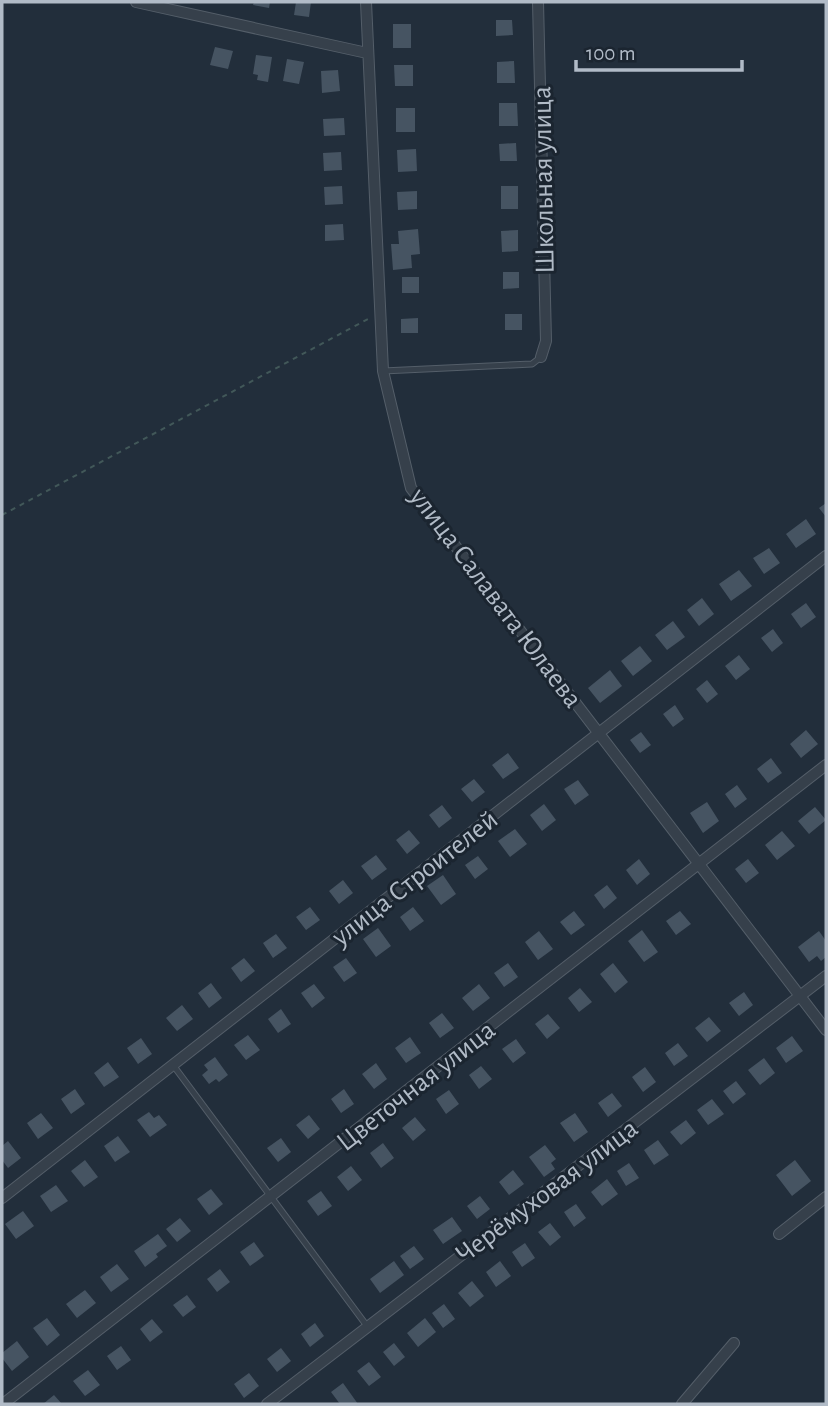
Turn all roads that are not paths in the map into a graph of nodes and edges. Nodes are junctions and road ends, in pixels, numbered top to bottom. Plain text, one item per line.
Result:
1 (136, 2) edge
2 (366, 2) edge
3 (538, 2) edge
4 (368, 53) junction
5 (541, 357) joint
6 (383, 371) junction
7 (826, 556) edge
8 (599, 733) junction
9 (826, 765) edge
10 (699, 864) junction
11 (826, 976) edge
12 (800, 996) junction
13 (826, 1030) edge
14 (173, 1065) junction
15 (271, 1196) junction
16 (826, 1197) edge
17 (2, 1198) edge
18 (779, 1234) dead end
19 (367, 1326) junction
20 (734, 1343) dead end
21 (3, 1404) edge
22 (267, 1404) edge
23 (682, 1404) edge

1 - 4 street
2 - 4 street, улица Салавата Юлаева
3 - 5 street, Школьная улица
4 - 6 street, улица Салавата Юлаева
5 - 6 lane
6 - 8 street, улица Салавата Юлаева
7 - 8 street, улица Строителей
8 - 10 street, улица Салавата Юлаева
8 - 14 street, улица Строителей
9 - 10 street, Цветочная улица
10 - 12 street, улица Салавата Юлаева
10 - 15 street, Цветочная улица
11 - 12 street, Черёмуховая улица
12 - 13 street, улица Салавата Юлаева
12 - 19 street, Черёмуховая улица
14 - 15 lane
14 - 17 street, улица Строителей
15 - 19 lane
15 - 21 street, Цветочная улица
16 - 18 street
19 - 22 street, Черёмуховая улица
20 - 23 street

